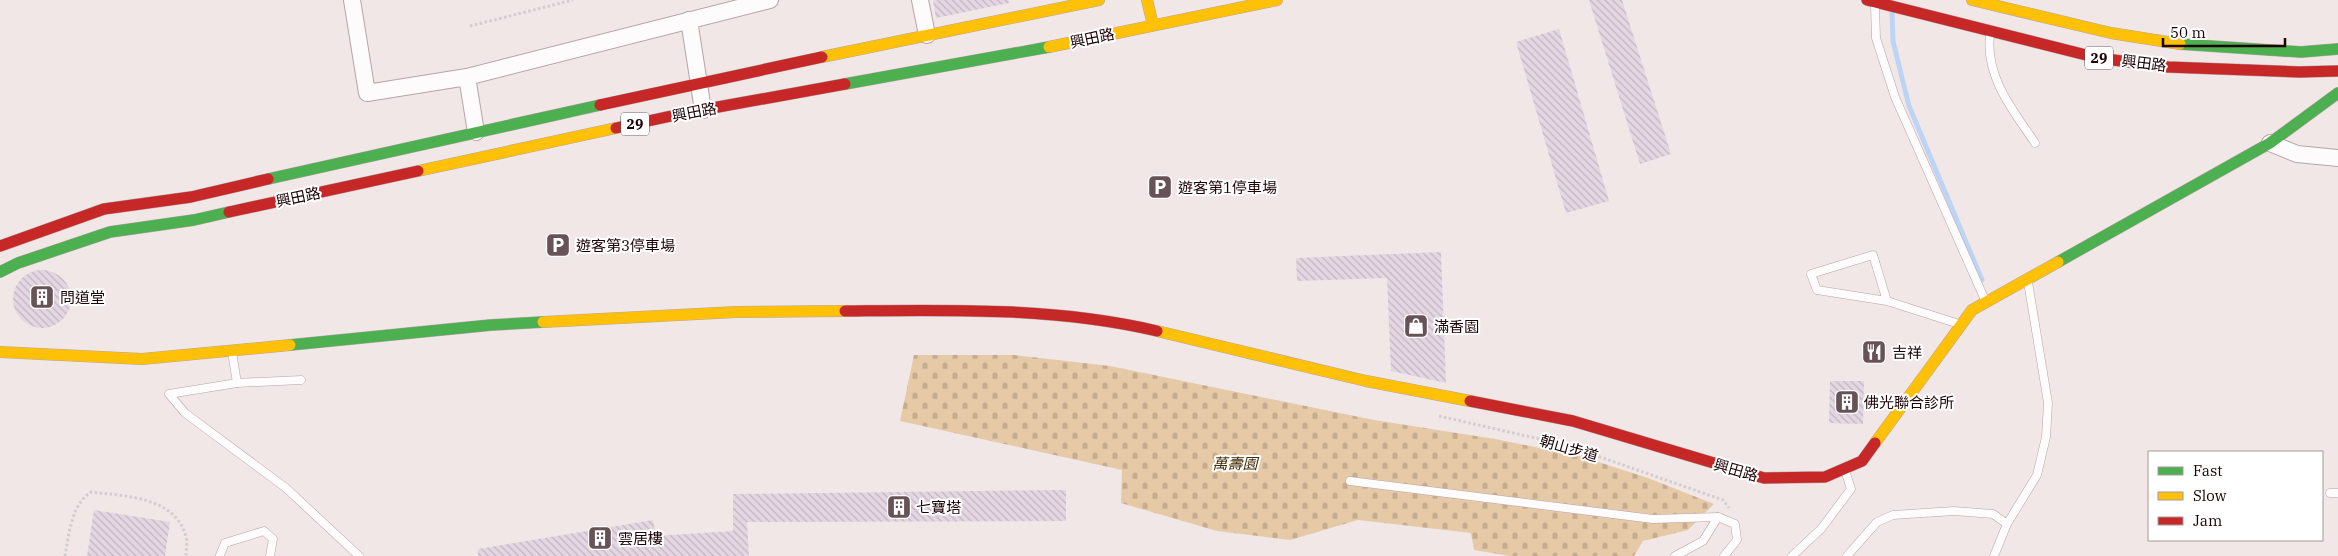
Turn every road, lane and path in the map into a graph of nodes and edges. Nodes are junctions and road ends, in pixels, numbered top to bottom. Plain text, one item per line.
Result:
1 (352, 0) edge
2 (573, 0) edge
3 (770, 0) edge
4 (920, 0) edge
5 (1099, 0) edge
6 (1147, 0) edge
7 (1277, 0) edge
8 (1972, 0) edge
9 (1871, 1) edge
10 (689, 20) junction
11 (1153, 25) junction
12 (470, 26) dead end
13 (1991, 31) junction
14 (927, 35) junction
15 (2338, 49) edge
16 (2338, 71) edge
17 (467, 77) junction
18 (699, 85) junction
19 (2338, 93) edge
20 (703, 110) junction
21 (476, 132) junction
22 (2035, 143) dead end
23 (2270, 143) junction
24 (2338, 158) edge
25 (0, 246) edge
26 (0, 272) edge
27 (2028, 278) junction
28 (104, 292) dead end
29 (71, 299) dead end
30 (1887, 301) junction
31 (1986, 302) junction
32 (1961, 325) junction
33 (232, 350) junction
34 (0, 352) edge
35 (301, 380) dead end
36 (237, 383) junction
37 (1433, 415) dead end
38 (1844, 468) junction
39 (1350, 482) dead end
40 (1718, 518) junction
41 (1735, 524) junction
42 (2007, 524) junction
43 (220, 555) dead end
44 (65, 556) edge
45 (186, 556) edge
46 (270, 556) edge
47 (359, 556) edge
48 (1675, 556) edge
49 (1724, 556) edge
50 (1792, 556) edge
51 (1848, 556) edge
52 (1994, 556) edge

1 - 17 street
2 - 12 path
3 - 10 street
4 - 14 street
5 - 14 main road, 興田路 / 29
6 - 11 main road
7 - 11 main road, 興田路 / 29
8 - 15 main road, 興田路 / 29
9 - 13 main road, 興田路 / 29
9 - 31 lane
10 - 17 street
10 - 18 street
11 - 20 main road, 興田路 / 29
13 - 16 main road, 興田路 / 29
13 - 22 lane
14 - 18 main road, 興田路 / 29
17 - 21 street
18 - 20 street
18 - 21 main road, 興田路 / 29
19 - 23 main road, 興田路
20 - 26 main road, 興田路 / 29
21 - 25 main road, 興田路 / 29
23 - 24 street
23 - 27 main road, 興田路
27 - 31 main road, 興田路
27 - 42 lane
28 - 29 path
30 - 30 lane
30 - 32 lane
31 - 32 main road, 興田路
32 - 38 main road, 興田路
33 - 34 main road, 興田路
33 - 36 lane
33 - 38 main road, 興田路
35 - 36 lane
36 - 47 lane
37 - 41 path, 朝山步道
38 - 50 lane
39 - 40 lane
40 - 41 lane
40 - 48 lane
41 - 49 lane
42 - 51 lane
42 - 52 lane
43 - 46 lane
44 - 45 path

